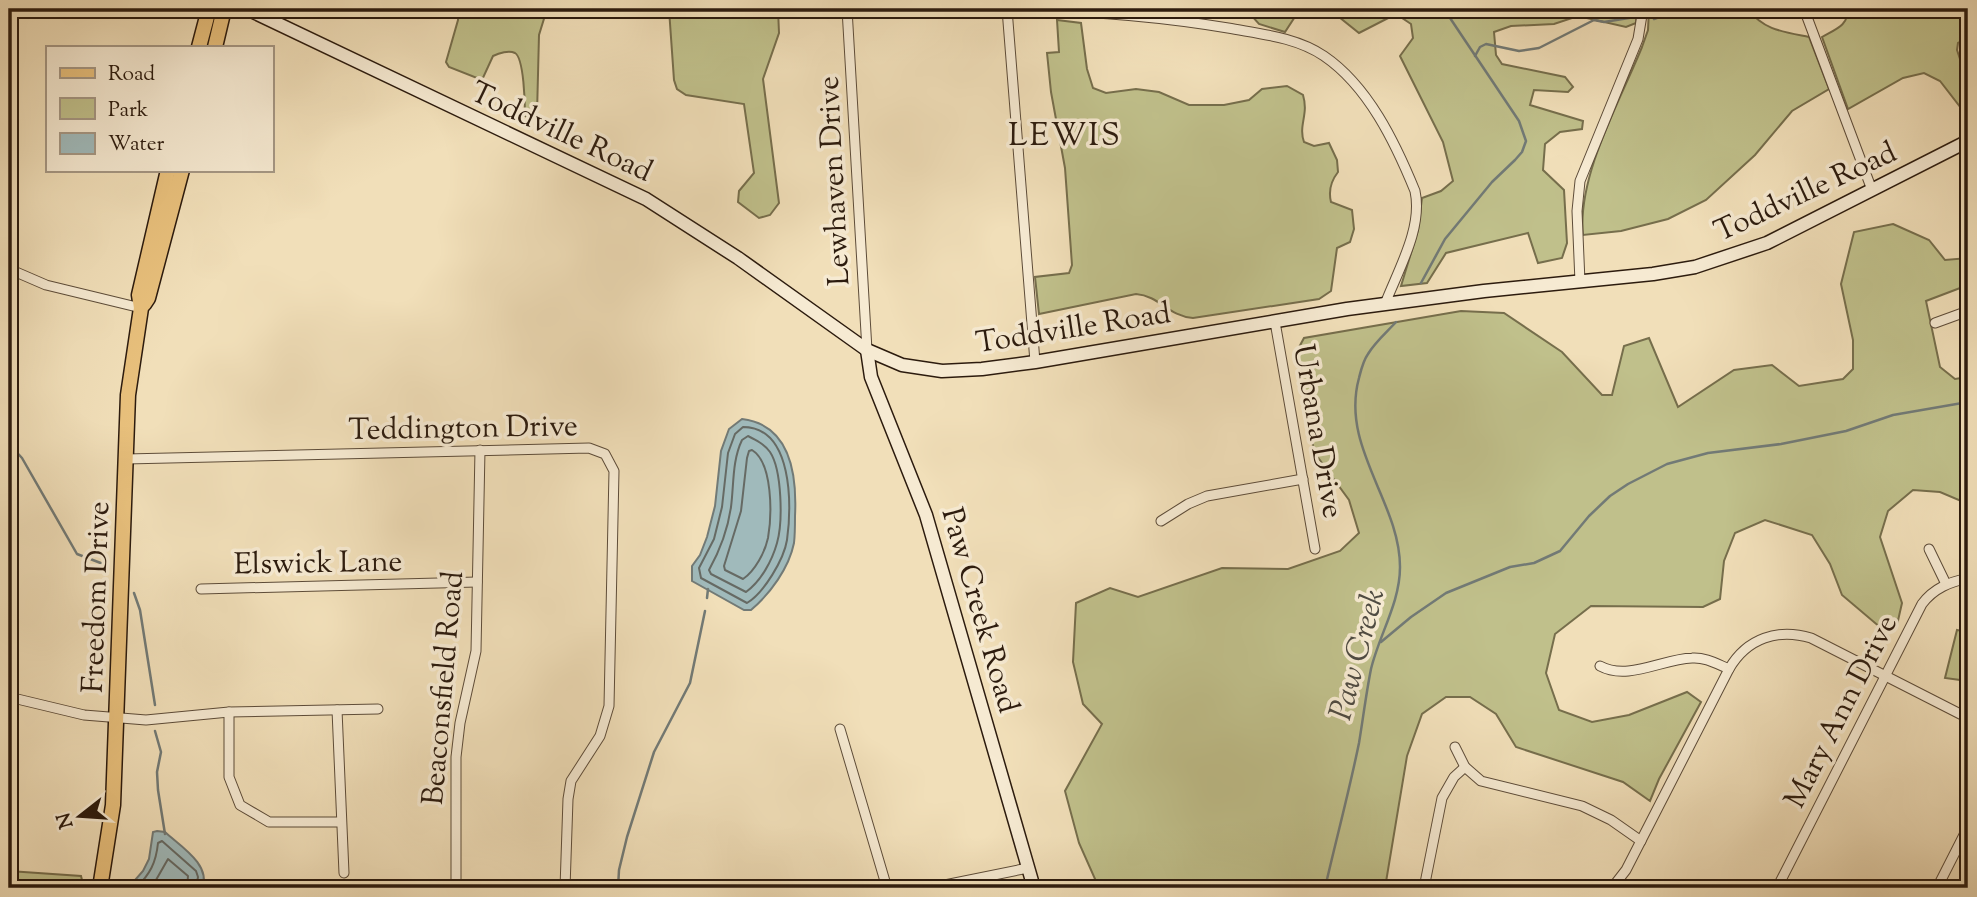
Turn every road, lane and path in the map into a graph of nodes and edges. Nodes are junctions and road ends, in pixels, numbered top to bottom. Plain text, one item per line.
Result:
1 (209, 9) edge
2 (225, 9) edge
3 (247, 9) edge
4 (847, 9) edge
5 (1007, 9) edge
6 (1643, 9) edge
7 (1804, 9) edge
8 (783, 10) edge
9 (1160, 14) edge
10 (199, 46) edge
11 (215, 46) edge
12 (1968, 141) edge
13 (168, 172) edge
14 (181, 172) edge
15 (1872, 190) junction
16 (9, 269) edge
17 (1580, 282) junction
18 (1385, 304) junction
19 (141, 308) junction
20 (1968, 311) edge
21 (1275, 322) junction
22 (1935, 323) dead end
23 (867, 350) junction
24 (1035, 362) junction
25 (480, 450) junction
26 (126, 459) junction
27 (1303, 479) junction
28 (1161, 521) dead end
29 (1315, 549) dead end
30 (1929, 549) dead end
31 (1968, 578) edge
32 (477, 582) junction
33 (1946, 584) junction
34 (201, 589) dead end
35 (1600, 666) dead end
36 (1728, 669) junction
37 (1885, 676) junction
38 (9, 697) edge
39 (378, 709) dead end
40 (337, 710) junction
41 (229, 712) junction
42 (116, 718) junction
43 (1968, 718) edge
44 (841, 729) dead end
45 (1455, 747) dead end
46 (1465, 767) junction
47 (341, 822) junction
48 (1968, 827) edge
49 (1641, 841) junction
50 (1028, 868) junction
51 (344, 873) dead end
52 (100, 888) edge
53 (456, 888) edge
54 (565, 888) edge
55 (887, 888) edge
56 (930, 888) edge
57 (1034, 888) edge
58 (1424, 888) edge
59 (1612, 888) edge
60 (1777, 888) edge
61 (1937, 888) edge

1 - 10 main road
2 - 11 main road
3 - 23 street, Toddville Road
4 - 5 street
4 - 8 street
4 - 23 street, Lewhaven Drive
5 - 9 street
5 - 24 street
6 - 17 street
7 - 15 street
9 - 18 street
12 - 15 street, Toddville Road
13 - 19 main road, Freedom Drive
14 - 19 main road, Freedom Drive
15 - 17 street, Toddville Road
16 - 19 street
17 - 18 street, Toddville Road
18 - 21 street, Toddville Road
19 - 26 main road, Freedom Drive
20 - 22 street
21 - 24 street, Toddville Road
21 - 27 street, Urbana Drive
23 - 24 street, Toddville Road
23 - 50 street, Paw Creek Road
25 - 26 street, Teddington Drive
25 - 32 street, Beaconsfield Road
25 - 54 street, Teddington Drive
26 - 42 main road, Freedom Drive
27 - 28 street
27 - 29 street, Urbana Drive
30 - 33 street
31 - 33 street, Mary Ann Drive
32 - 34 street, Elswick Lane
32 - 53 street, Beaconsfield Road
33 - 37 street, Mary Ann Drive
35 - 36 street
36 - 37 street
36 - 49 street
37 - 43 street
37 - 60 street, Mary Ann Drive
38 - 42 street
39 - 40 street
40 - 41 street
40 - 47 street
41 - 42 street
41 - 47 street
42 - 52 main road, Freedom Drive
44 - 55 street
45 - 46 street
46 - 49 street
46 - 58 street
47 - 51 street
48 - 61 street
49 - 59 street
50 - 56 street
50 - 57 street, Paw Creek Road

